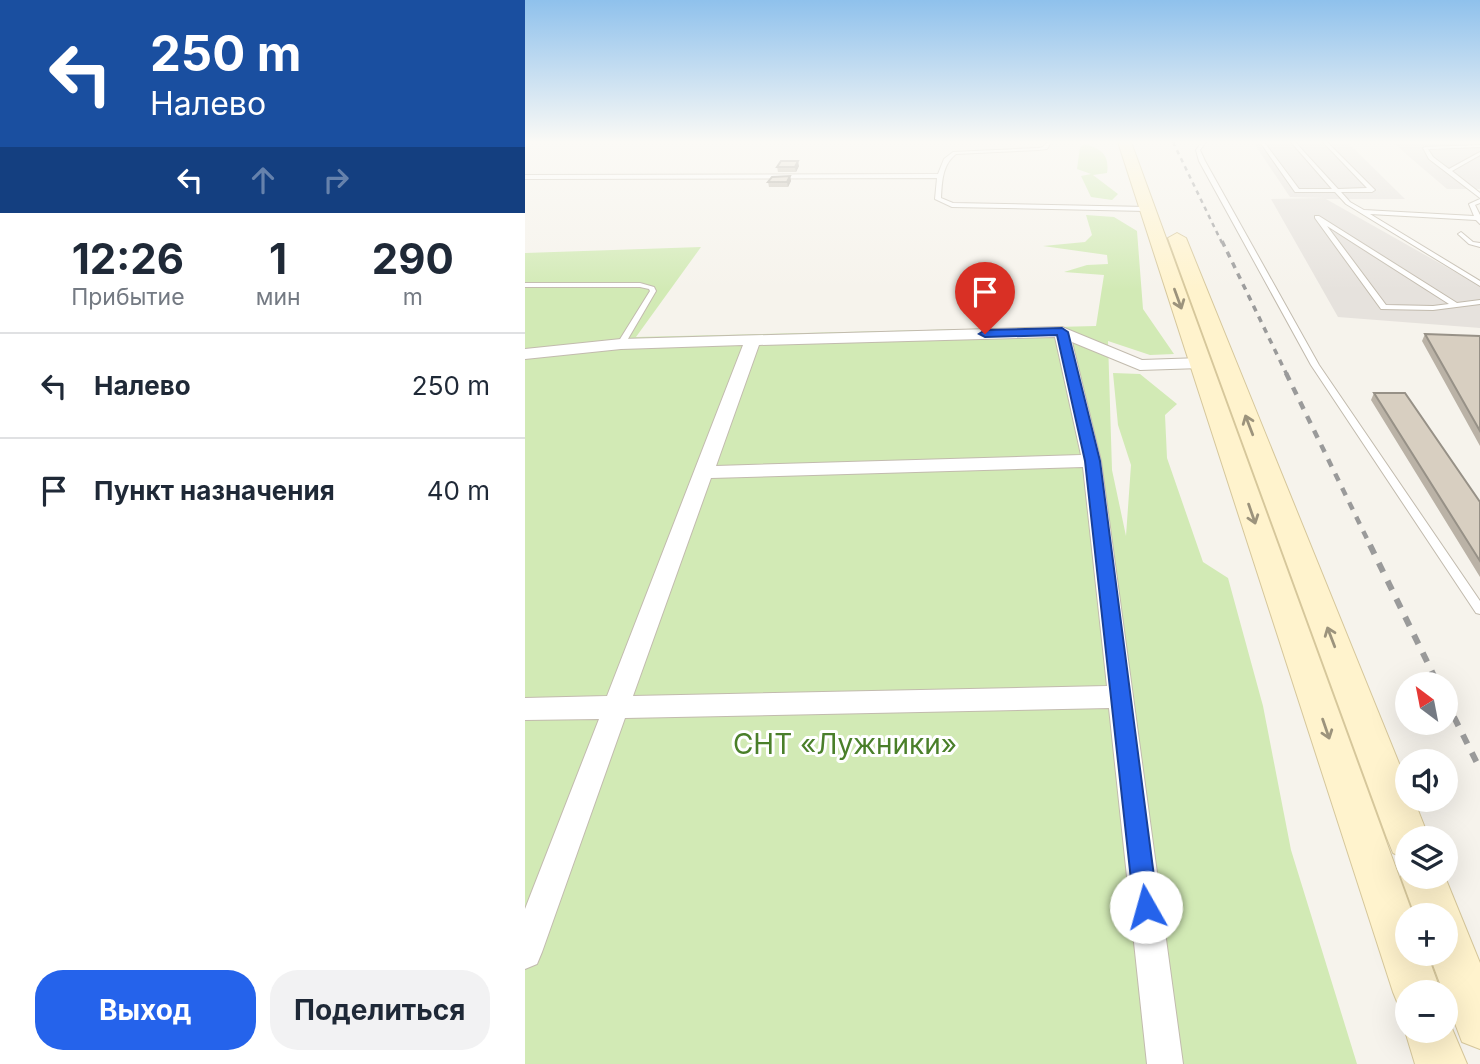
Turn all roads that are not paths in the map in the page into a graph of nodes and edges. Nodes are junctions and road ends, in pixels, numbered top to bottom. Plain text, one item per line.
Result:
1 (939, 192) edge
2 (1141, 192) edge
3 (1158, 192) edge
4 (1219, 192) edge
5 (1322, 192) edge
6 (1336, 192) junction
7 (1342, 192) edge
8 (1480, 200) edge
9 (1147, 209) junction
10 (1361, 212) junction
11 (1478, 220) edge
12 (1461, 234) dead end
13 (1480, 245) edge
14 (1480, 284) edge
15 (525, 285) edge
16 (1480, 302) edge
17 (1454, 304) junction
18 (1062, 332) junction
19 (753, 340) junction
20 (621, 344) junction
21 (525, 354) edge
22 (1201, 363) junction
23 (1092, 461) junction
24 (704, 472) junction
25 (1480, 610) edge
26 (1119, 697) junction
27 (616, 707) junction
28 (525, 709) edge
29 (1403, 826) edge
30 (525, 952) edge
31 (1457, 966) edge
32 (1412, 980) edge
33 (1480, 1024) edge
34 (1434, 1043) edge
35 (1165, 1064) edge
36 (1441, 1064) edge

1 - 9 lane
2 - 9 main road
29 -> 3 main road
4 - 25 lane
5 - 6 lane
6 - 7 lane
6 - 10 lane
8 - 11 lane
9 -> 22 main road
10 - 11 lane
10 - 14 lane
12 - 13 lane
15 - 20 lane
16 - 17 lane
17 - 17 lane
18 - 19 street
18 - 22 street
18 - 23 street
19 - 20 street
19 - 24 street
20 - 21 street
22 -> 32 main road
23 - 24 street
23 - 26 street
24 - 27 street
26 - 27 street
26 - 35 street
27 - 28 street
27 - 30 street
31 - 33 main road
34 - 36 main road

